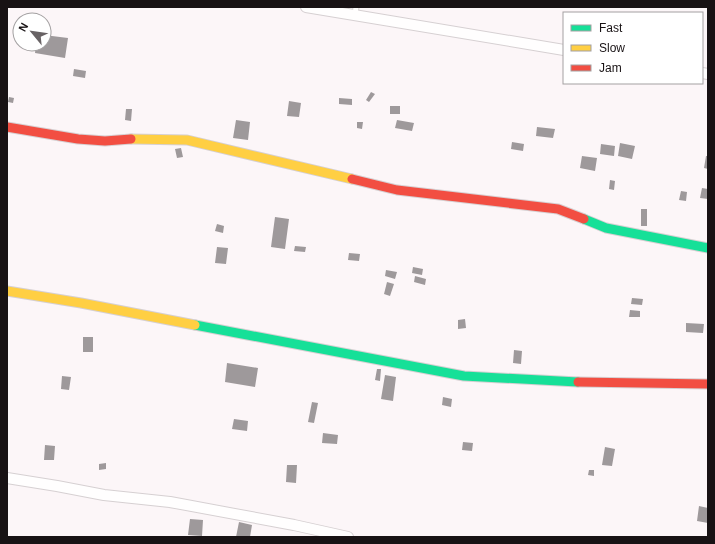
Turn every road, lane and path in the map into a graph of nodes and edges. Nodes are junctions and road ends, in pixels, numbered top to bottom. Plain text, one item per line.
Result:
1 (306, 7) edge
2 (355, 11) edge
3 (563, 50) edge
4 (7, 127) edge
5 (708, 248) edge
6 (7, 291) edge
7 (708, 384) edge
8 (7, 478) edge
9 (348, 537) edge

1 - 2 street
2 - 3 street
4 - 5 street
6 - 7 street
8 - 9 street

